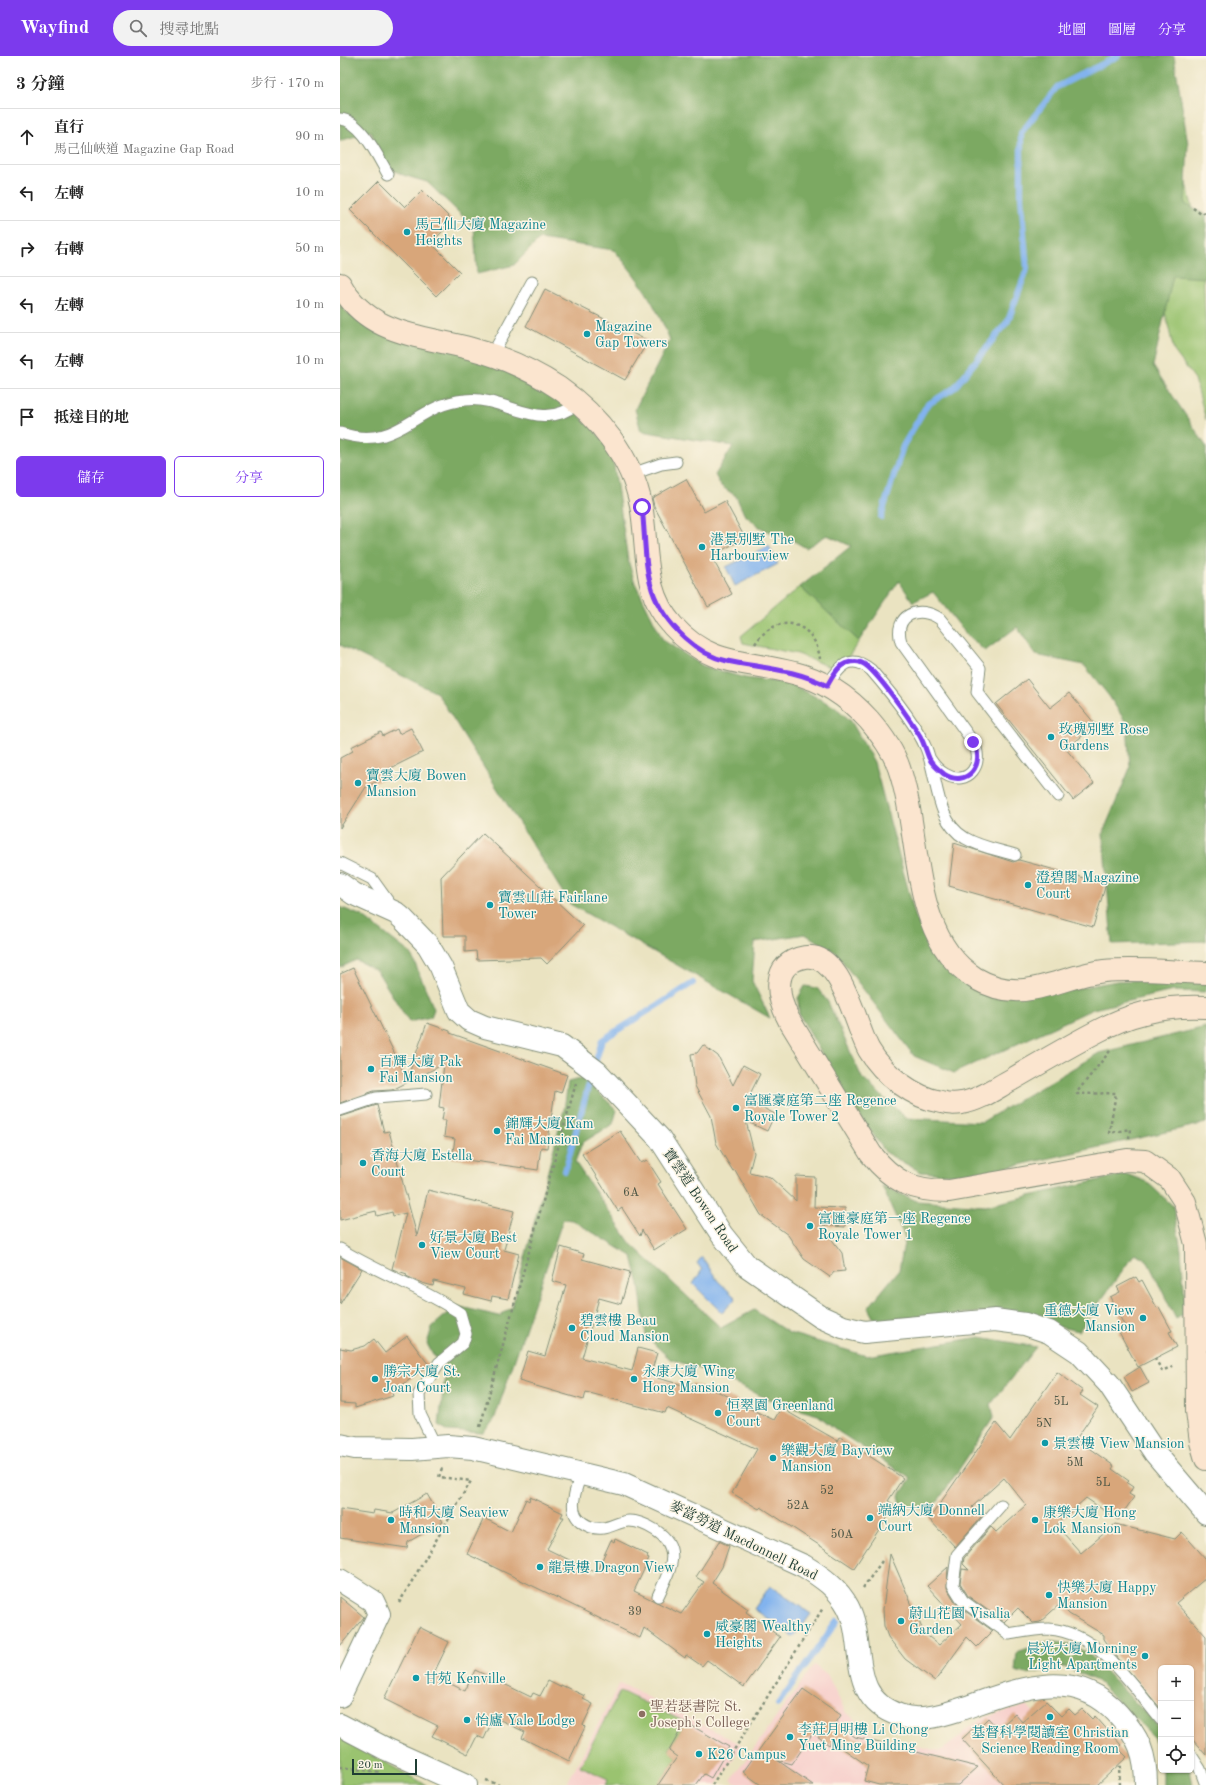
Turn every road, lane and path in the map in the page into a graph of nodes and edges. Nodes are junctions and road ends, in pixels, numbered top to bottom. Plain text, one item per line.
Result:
1 (340, 119) edge
2 (388, 174) dead end
3 (1193, 208) dead end
4 (1206, 212) edge
5 (532, 282) dead end
6 (340, 284) edge
7 (492, 355) junction
8 (578, 403) junction
9 (340, 433) edge
10 (676, 462) dead end
11 (632, 474) junction
12 (751, 650) dead end
13 (824, 676) junction
14 (930, 759) junction
15 (1058, 796) dead end
16 (1015, 855) dead end
17 (340, 863) edge
18 (340, 884) edge
19 (396, 913) junction
20 (1206, 973) edge
21 (1206, 1007) edge
22 (1114, 1045) dead end
23 (584, 1070) junction
24 (426, 1094) dead end
25 (340, 1110) edge
26 (1129, 1141) dead end
27 (340, 1249) edge
28 (1155, 1358) dead end
29 (1176, 1364) dead end
30 (479, 1430) dead end
31 (340, 1445) edge
32 (439, 1456) junction
33 (1206, 1459) edge
34 (582, 1473) junction
35 (1001, 1505) dead end
36 (1206, 1513) edge
37 (882, 1561) dead end
38 (340, 1580) edge
39 (860, 1592) dead end
40 (658, 1596) dead end
41 (398, 1605) dead end
42 (826, 1605) dead end
43 (340, 1696) edge
44 (1158, 1716) edge
45 (340, 1724) edge
46 (1194, 1760) edge
47 (340, 1767) edge
48 (380, 1767) dead end
49 (466, 1785) edge
50 (712, 1785) edge
51 (1146, 1785) edge
52 (1206, 1785) edge

1 - 2 lane
3 - 4 path
5 - 7 lane
6 - 7 main road
7 - 8 main road
8 - 9 lane
8 - 11 main road
10 - 11 lane
11 - 13 main road
12 - 13 path
13 - 14 lane
13 - 20 main road
14 - 15 lane
14 - 16 lane
17 - 19 lane
18 - 19 street, 寶雲道 Bowen Road
19 - 23 street, 寶雲道 Bowen Road
21 - 33 main road
22 - 26 path
23 - 30 path
23 - 36 street, 寶雲道 Bowen Road
24 - 25 lane
27 - 32 lane
28 - 29 path
31 - 32 street, 麥當勞道 Macdonnell Road
32 - 34 street, 麥當勞道 Macdonnell Road
32 - 41 path
34 - 40 lane
34 - 51 street, 麥當勞道 Macdonnell Road
35 - 44 lane
37 - 39 path
38 - 43 street
42 - 50 path
45 - 49 street
46 - 52 lane
47 - 48 path

